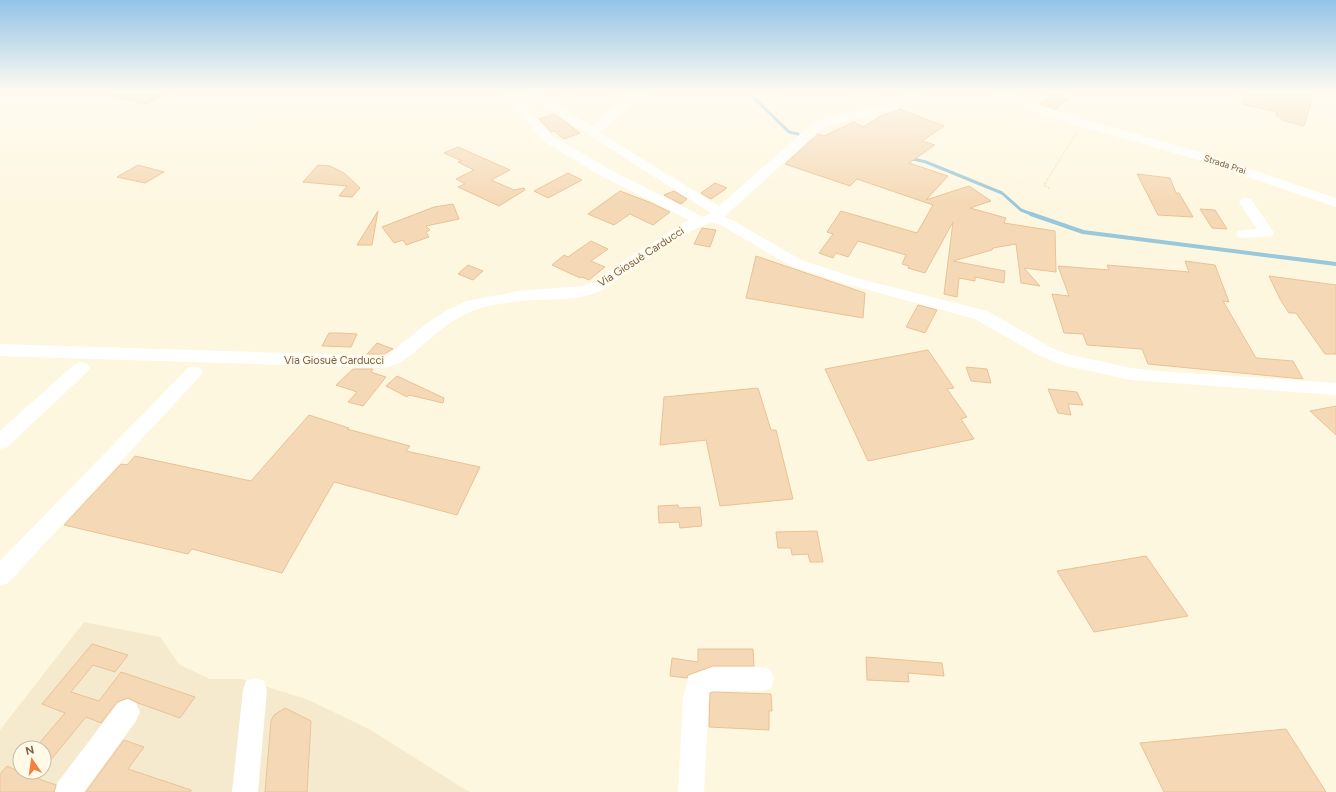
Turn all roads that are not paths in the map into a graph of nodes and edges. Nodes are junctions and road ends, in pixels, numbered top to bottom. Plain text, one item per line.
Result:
1 (539, 129) edge
2 (586, 129) edge
3 (596, 129) edge
4 (814, 129) edge
5 (1101, 129) edge
6 (591, 132) junction
7 (1246, 202) dead end
8 (1336, 203) edge
9 (711, 217) junction
10 (1242, 234) dead end
11 (0, 350) edge
12 (81, 368) dead end
13 (194, 372) dead end
14 (1336, 389) edge
15 (0, 442) edge
16 (0, 576) edge
17 (762, 679) dead end
18 (255, 690) dead end
19 (127, 712) dead end
20 (68, 792) edge
21 (245, 792) edge
22 (691, 792) edge

1 - 9 street
2 - 6 street
3 - 6 street
4 - 9 street, Via Giosuè Carducci
5 - 8 street, Strada Prai
6 - 9 street
7 - 10 street
9 - 11 street, Via Giosuè Carducci
9 - 14 street
12 - 15 street
13 - 16 street
17 - 22 street
18 - 21 street
19 - 20 street

